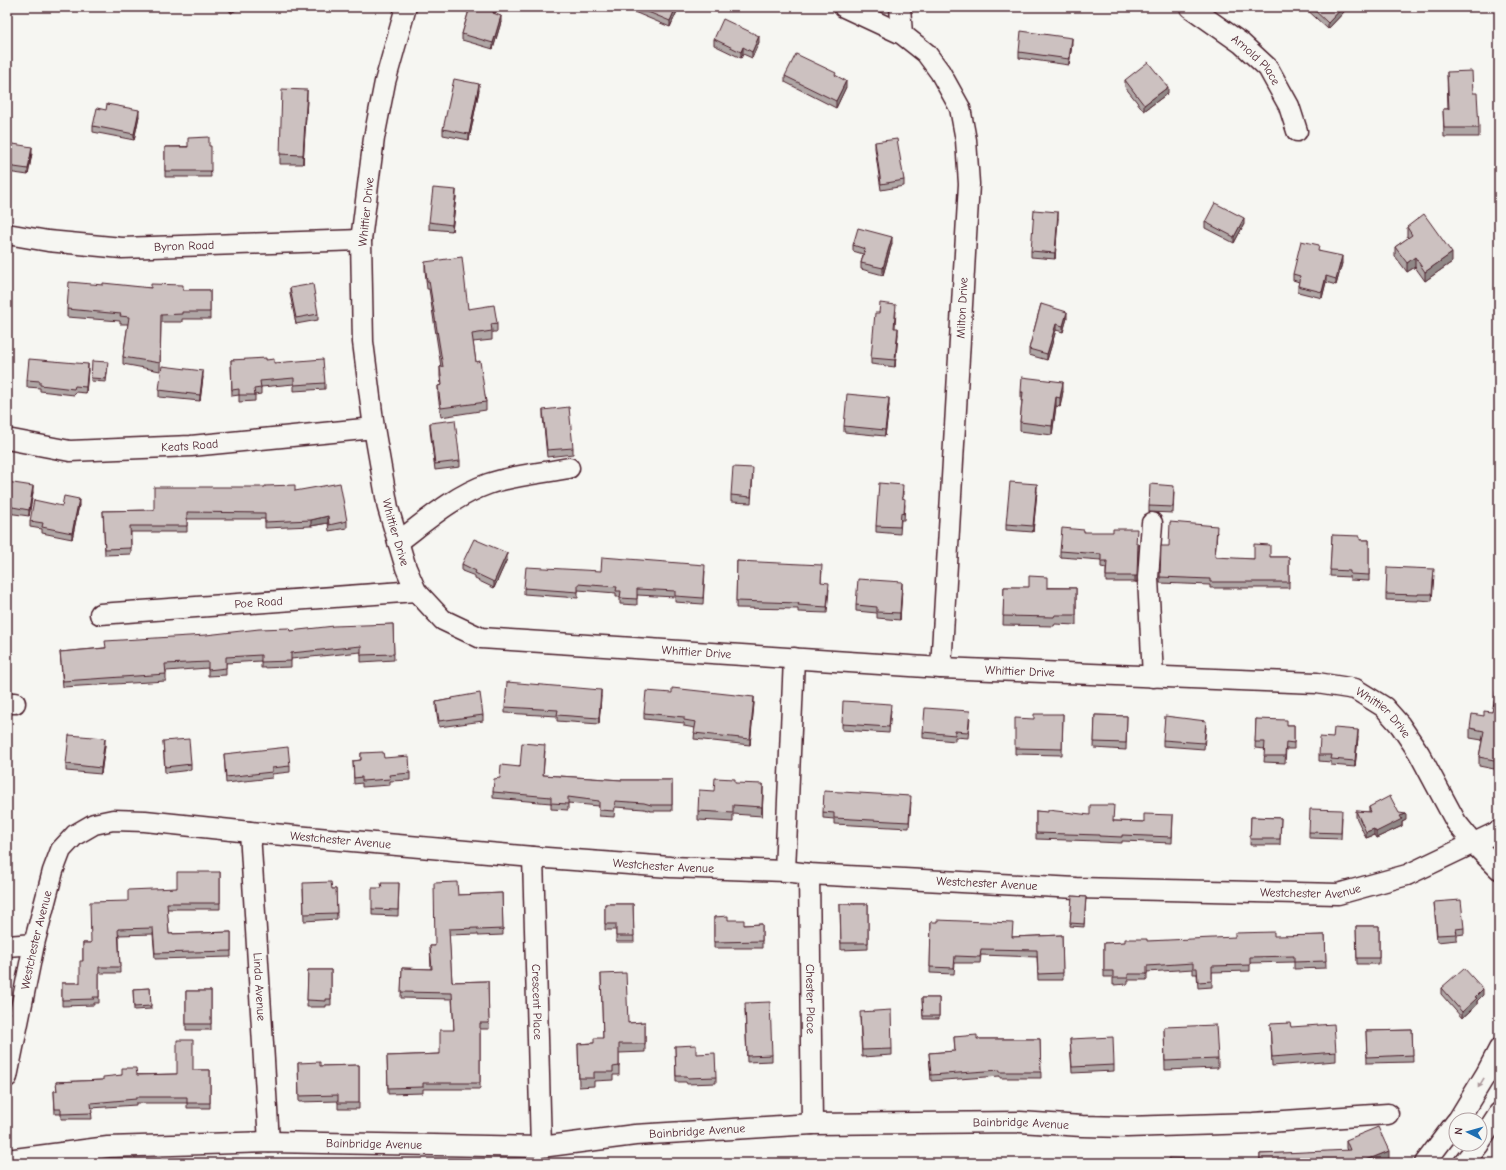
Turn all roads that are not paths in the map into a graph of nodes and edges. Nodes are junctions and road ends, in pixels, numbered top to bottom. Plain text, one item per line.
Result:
1 (406, 7) edge
2 (844, 7) edge
3 (900, 7) edge
4 (1190, 7) edge
5 (902, 34) junction
6 (1297, 132) dead end
7 (7, 234) edge
8 (362, 240) junction
9 (374, 428) junction
10 (7, 439) edge
11 (569, 468) dead end
12 (1152, 523) dead end
13 (398, 542) junction
14 (416, 591) junction
15 (100, 614) dead end
16 (794, 658) junction
17 (941, 668) junction
18 (1153, 677) junction
19 (1499, 831) edge
20 (250, 832) junction
21 (1473, 842) junction
22 (533, 857) junction
23 (1499, 869) edge
24 (785, 871) junction
25 (809, 874) junction
26 (34, 944) junction
27 (7, 946) edge
28 (1499, 1049) edge
29 (7, 1077) edge
30 (1463, 1112) edge
31 (1499, 1113) edge
32 (1388, 1114) dead end
33 (812, 1124) junction
34 (1488, 1130) edge
35 (1448, 1133) edge
36 (268, 1142) junction
37 (540, 1148) junction
38 (1472, 1152) edge
39 (7, 1160) edge
40 (1425, 1163) edge
41 (1464, 1163) edge

1 - 8 street, Whittier Drive
2 - 5 street, Milton Drive
3 - 5 street
4 - 6 street, Arnold Place
5 - 17 street, Milton Drive
7 - 8 street, Byron Road
8 - 9 street, Whittier Drive
9 - 10 street, Keats Road
9 - 13 street, Whittier Drive
11 - 13 street
12 - 18 street
13 - 14 street, Whittier Drive
14 - 15 street, Poe Road
14 - 16 street, Whittier Drive
16 - 17 street, Whittier Drive
16 - 24 street
17 - 18 street, Whittier Drive
18 - 21 street, Whittier Drive
19 - 21 street, Westchester Avenue
20 - 22 street, Westchester Avenue
20 - 26 street, Westchester Avenue
20 - 36 street, Linda Avenue
21 - 23 street, Whittier Drive
21 - 25 street, Westchester Avenue
22 - 24 street, Westchester Avenue
22 - 37 street, Crescent Place
24 - 25 street, Westchester Avenue
25 - 33 street, Chester Place
26 - 27 street
26 - 29 street, Westchester Avenue
28 -> 30 street
31 - 34 street
32 - 33 street, Bainbridge Avenue
33 - 37 street, Bainbridge Avenue
35 - 40 street
36 - 37 street, Bainbridge Avenue
36 - 39 street, Bainbridge Avenue
38 - 41 street

